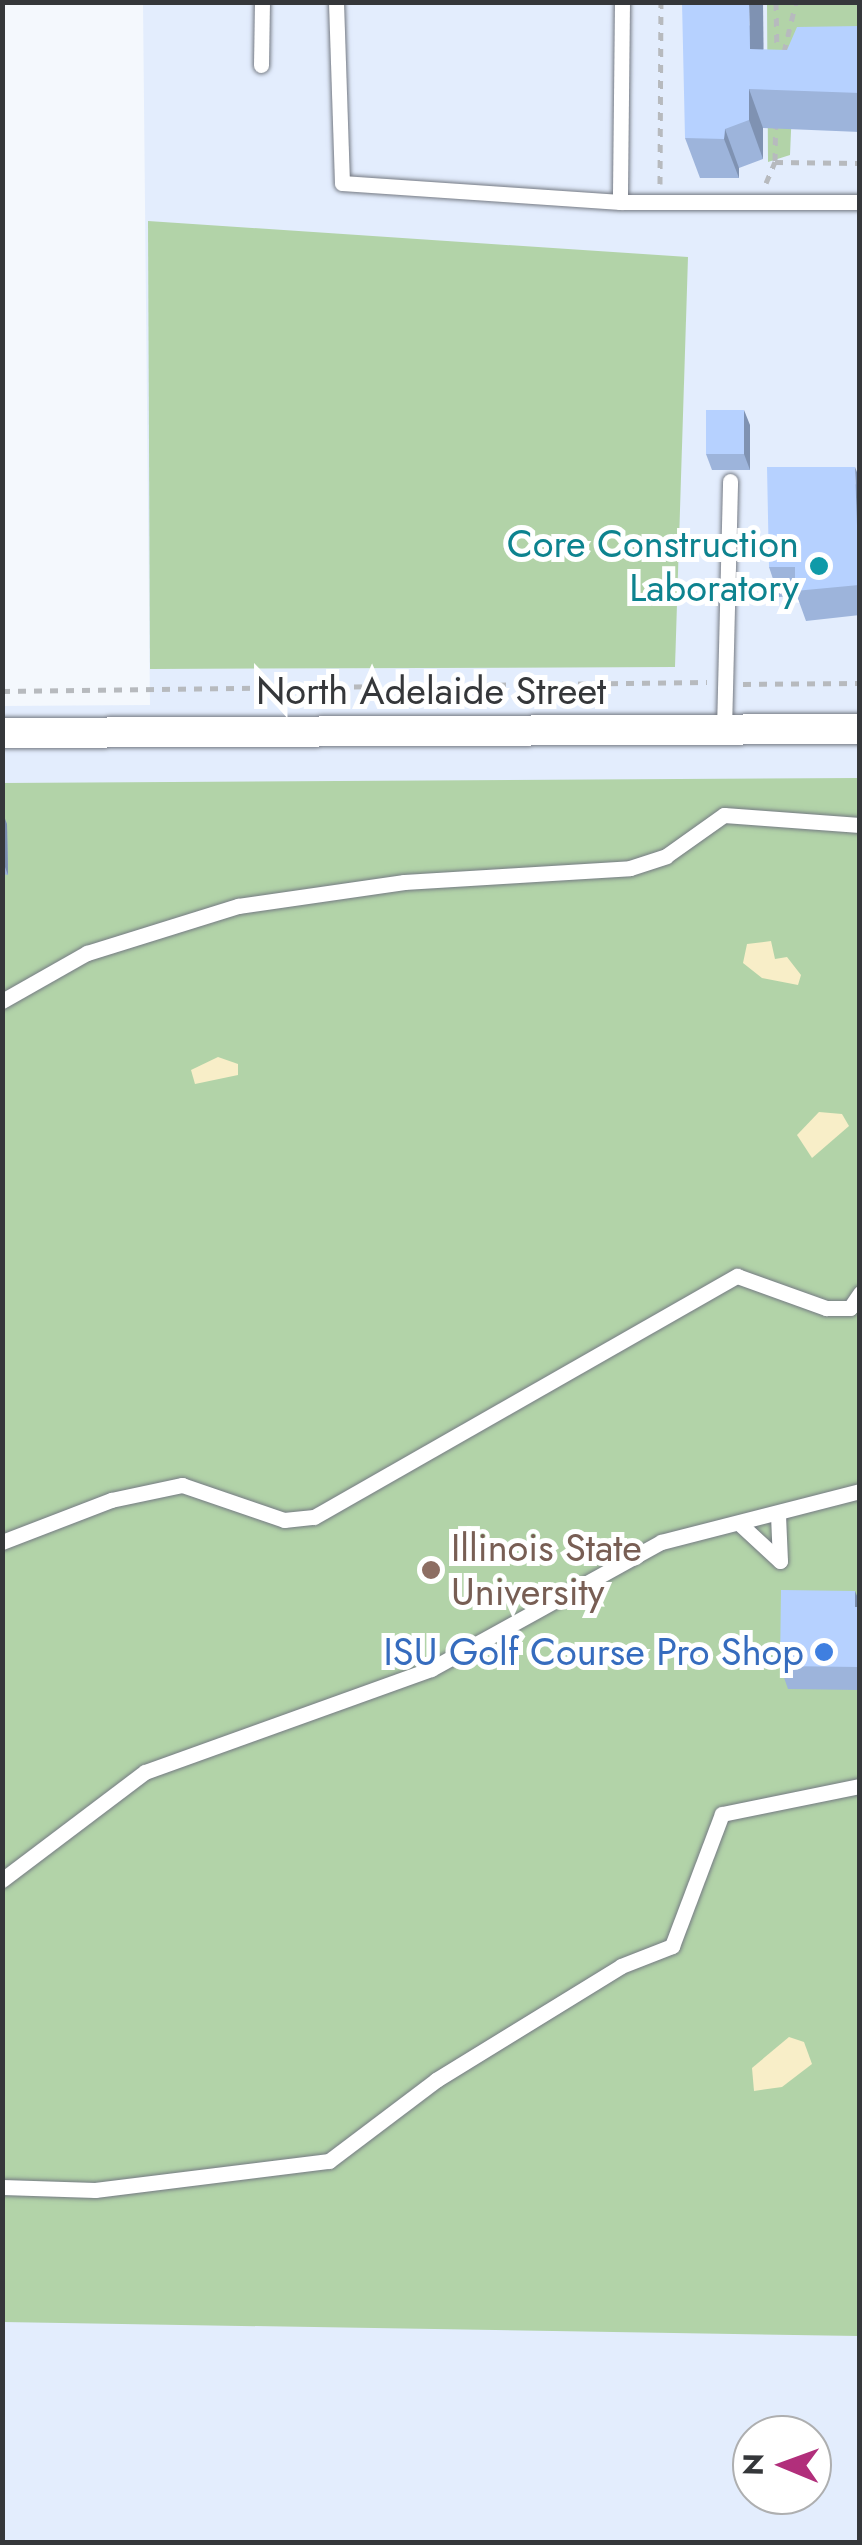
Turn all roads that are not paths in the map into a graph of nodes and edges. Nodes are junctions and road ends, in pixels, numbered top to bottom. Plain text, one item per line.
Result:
1 (262, 2) edge
2 (336, 2) edge
3 (622, 2) edge
4 (262, 65) dead end
5 (620, 202) junction
6 (860, 202) edge
7 (730, 481) dead end
8 (724, 730) junction
9 (860, 730) edge
10 (2, 733) edge
11 (860, 825) edge
12 (2, 1000) edge
13 (860, 1293) edge
14 (860, 1491) edge
15 (778, 1515) junction
16 (741, 1525) junction
17 (2, 1542) edge
18 (860, 1786) edge
19 (2, 1880) edge
20 (2, 2187) edge

1 - 4 lane
2 - 5 lane
3 - 5 lane
5 - 6 lane
7 - 8 lane
8 - 9 street, North Adelaide Street
8 - 10 street, North Adelaide Street
11 - 12 lane
13 - 17 lane
14 - 15 lane
15 - 16 lane
15 - 16 lane
16 - 19 lane
18 - 20 lane

